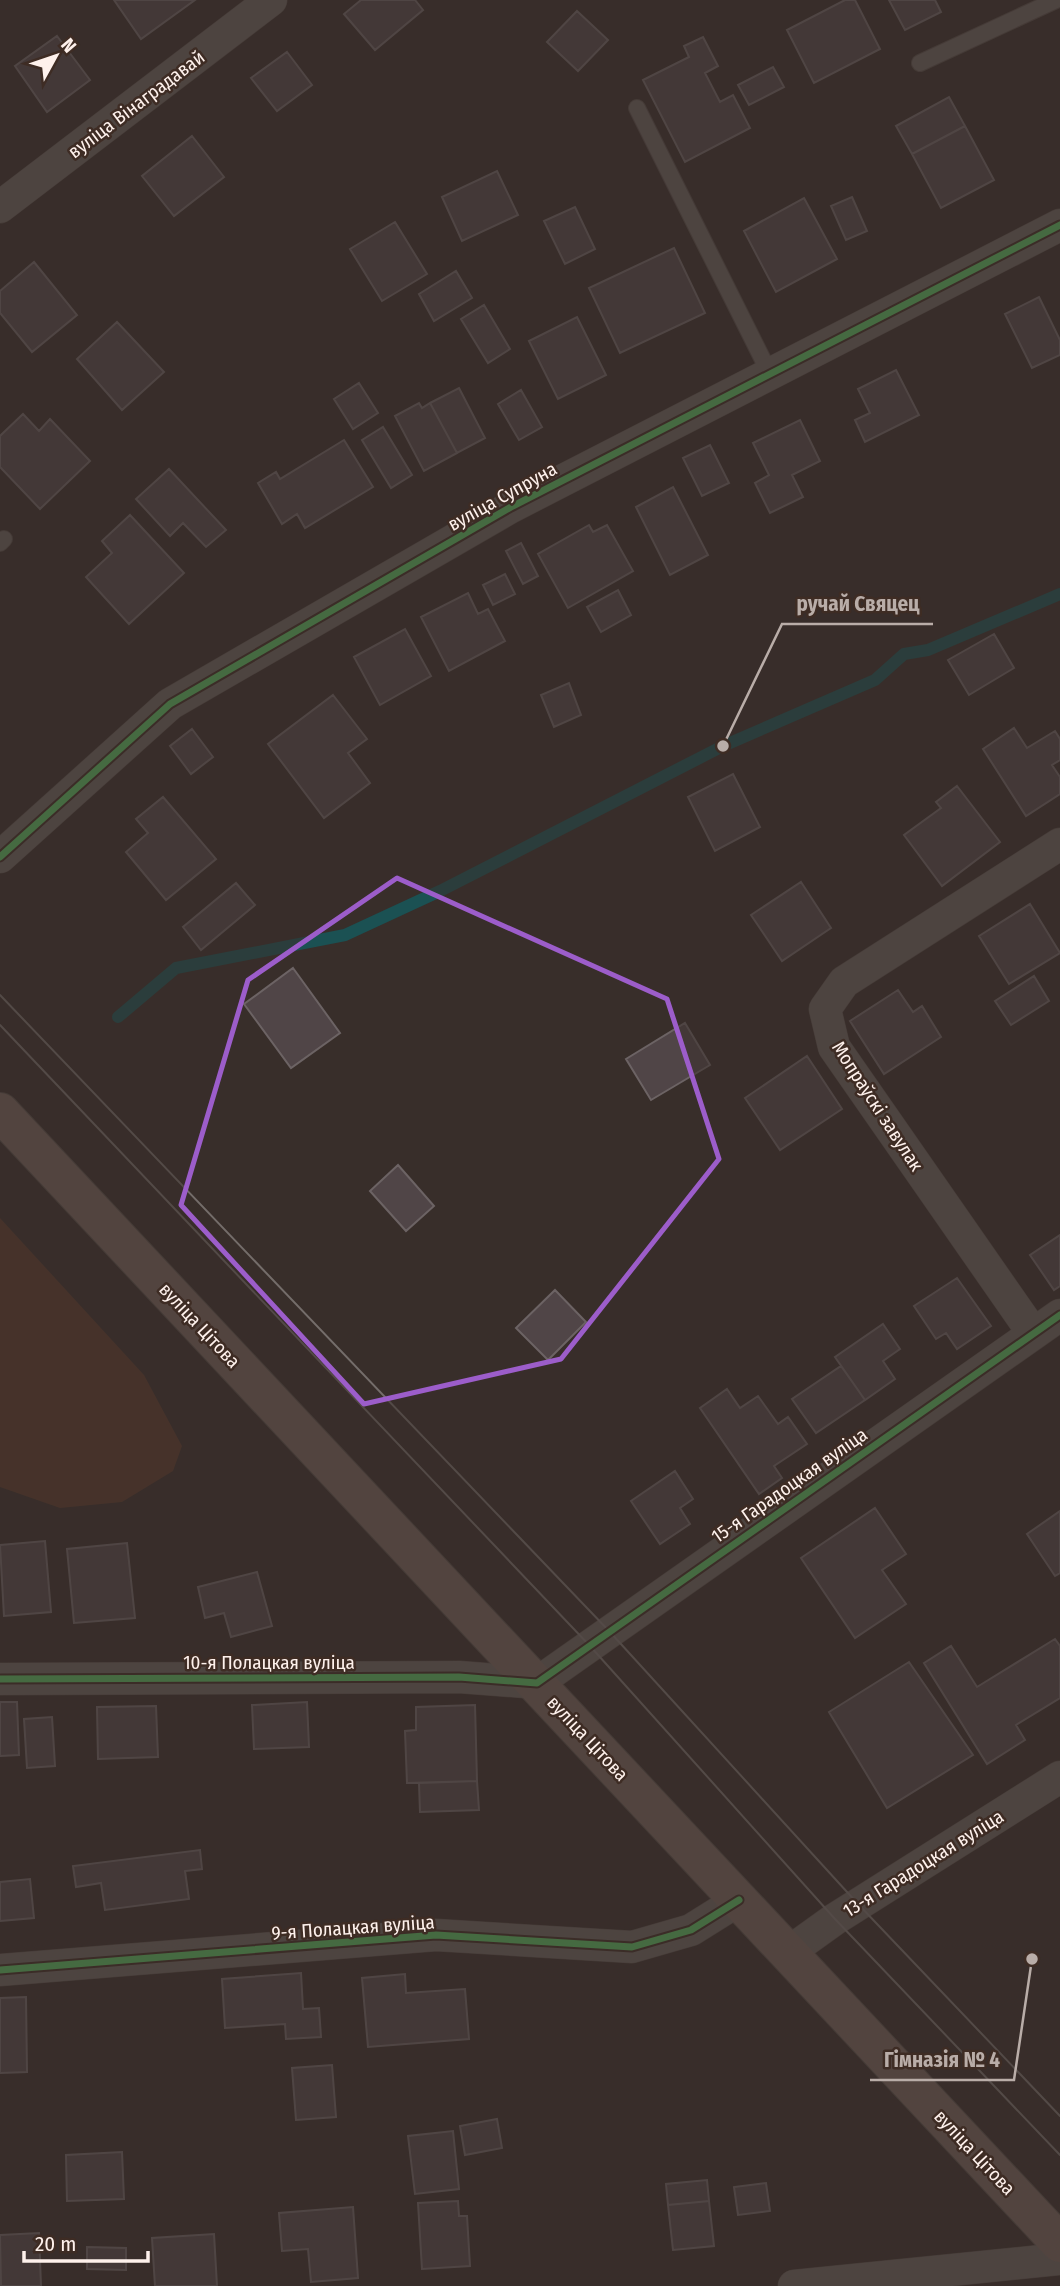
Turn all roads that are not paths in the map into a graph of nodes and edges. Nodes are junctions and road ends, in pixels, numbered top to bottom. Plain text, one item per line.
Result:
1 (271, 0) edge
2 (1056, 0) edge
3 (920, 63) dead end
4 (637, 108) dead end
5 (0, 207) edge
6 (1060, 225) edge
7 (770, 374) junction
8 (1060, 844) edge
9 (1, 854) edge
10 (0, 1112) edge
11 (1060, 1315) edge
12 (1033, 1333) junction
13 (0, 1679) edge
14 (537, 1683) junction
15 (1060, 1777) edge
16 (739, 1900) junction
17 (789, 1952) junction
18 (0, 1970) edge
19 (1060, 2243) edge
20 (1060, 2259) edge
21 (794, 2286) edge

1 - 5 street, вуліца Вінаградавай
2 - 3 lane
4 - 7 lane
6 - 7 street, вуліца Супруна
7 - 9 street, вуліца Супруна
8 - 12 street, Мопраўскі завулак
10 - 14 main road, вуліца Цітова
11 - 12 street, 15-я Гарадоцкая вуліца
12 - 14 street, 15-я Гарадоцкая вуліца
13 - 14 street, 10-я Полацкая вуліца
14 - 16 main road, вуліца Цітова
15 - 17 street, 13-я Гарадоцкая вуліца
16 - 17 main road, вуліца Цітова
16 - 18 street, 9-я Полацкая вуліца
17 - 19 main road, вуліца Цітова
20 - 21 street

